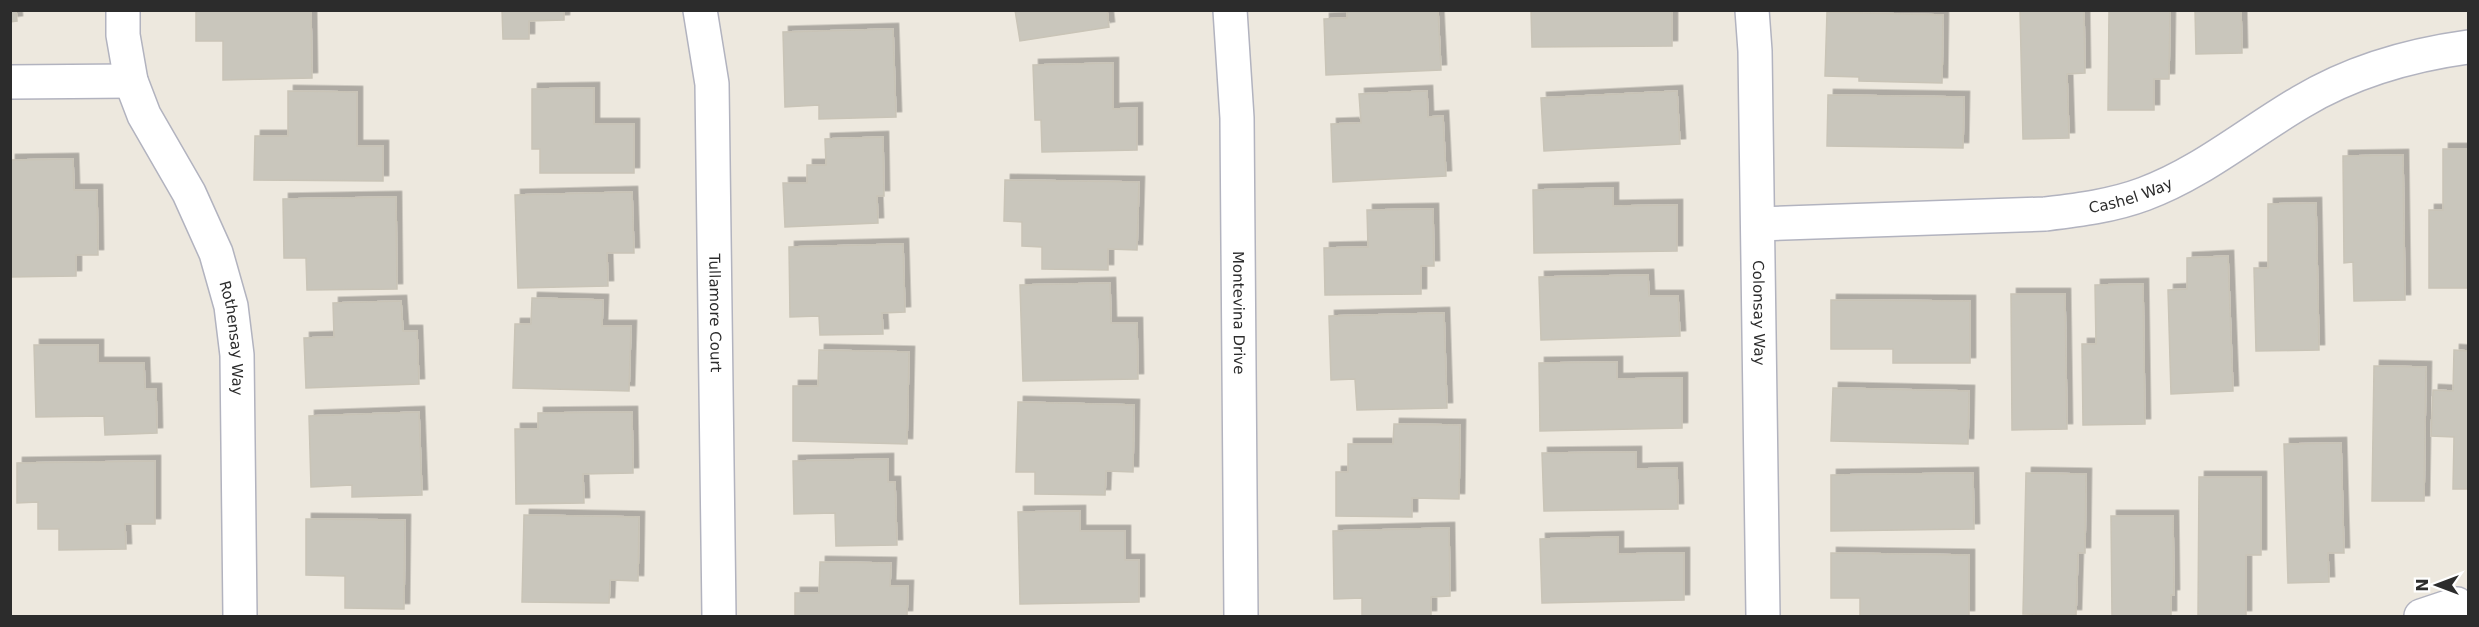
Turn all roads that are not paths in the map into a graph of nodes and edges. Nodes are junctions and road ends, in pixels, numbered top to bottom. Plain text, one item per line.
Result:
1 (123, 10) edge
2 (700, 10) edge
3 (1230, 10) edge
4 (1752, 10) edge
5 (2469, 47) edge
6 (131, 81) junction
7 (10, 82) edge
8 (1758, 224) junction
9 (2457, 604) dead end
10 (240, 616) edge
11 (719, 616) edge
12 (1241, 616) edge
13 (1762, 616) edge
14 (2421, 616) edge

1 - 6 street, Rothensay Way
2 - 11 street, Tullamore Court
3 - 12 street, Montevina Drive
4 - 8 street, Colonsay Way
5 - 8 street, Cashel Way
6 - 7 street
6 - 10 street, Rothensay Way
8 - 13 street, Colonsay Way
9 - 14 street

